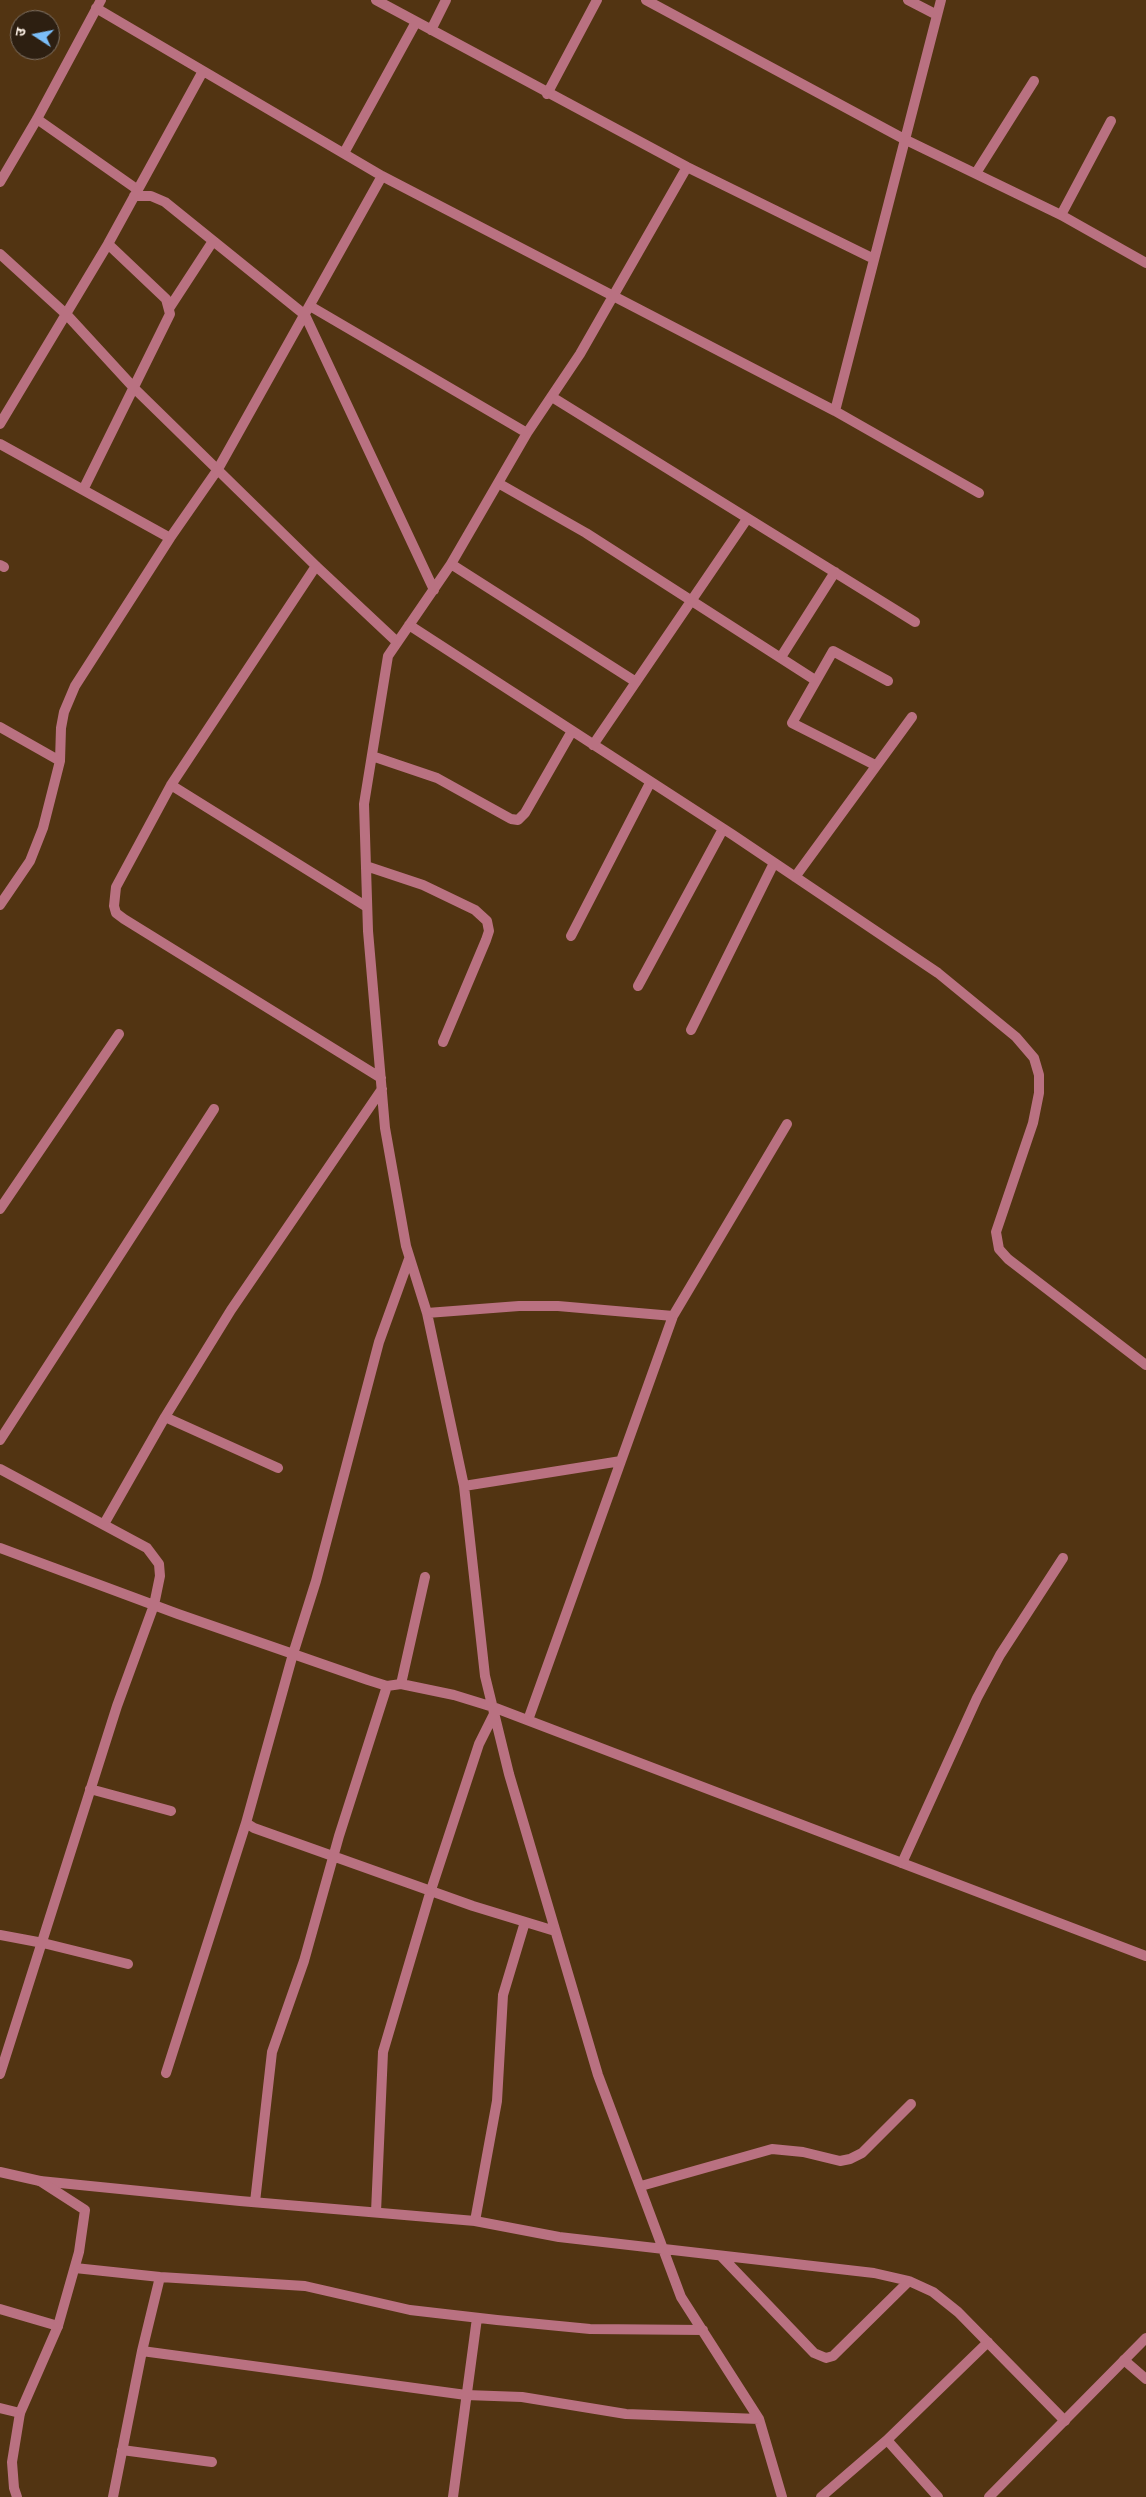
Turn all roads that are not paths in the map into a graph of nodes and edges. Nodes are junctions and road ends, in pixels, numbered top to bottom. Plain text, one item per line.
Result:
1 (376, 0) edge
2 (446, 0) edge
3 (598, 0) edge
4 (646, 0) edge
5 (908, 0) edge
6 (941, 0) edge
7 (98, 4) edge
8 (936, 15) junction
9 (416, 22) junction
10 (431, 30) junction
11 (203, 71) junction
12 (1034, 82) dead end
13 (547, 94) junction
14 (37, 119) junction
15 (1111, 121) dead end
16 (904, 139) junction
17 (344, 153) junction
18 (687, 167) junction
19 (976, 172) junction
20 (382, 176) junction
21 (0, 182) edge
22 (136, 193) junction
23 (1061, 215) junction
24 (213, 242) junction
25 (108, 244) junction
26 (0, 254) edge
27 (874, 259) junction
28 (1146, 263) edge
29 (614, 295) junction
30 (170, 307) junction
31 (307, 310) junction
32 (67, 314) junction
33 (135, 389) junction
34 (552, 397) junction
35 (835, 411) junction
36 (0, 424) edge
37 (527, 434) junction
38 (0, 444) edge
39 (218, 469) junction
40 (498, 483) junction
41 (83, 490) junction
42 (978, 493) dead end
43 (747, 519) junction
44 (170, 538) junction
45 (451, 564) junction
46 (316, 566) junction
47 (835, 572) junction
48 (434, 590) junction
49 (692, 600) junction
50 (915, 622) dead end
51 (409, 625) junction
52 (397, 642) junction
53 (781, 657) junction
54 (815, 680) junction
55 (636, 682) junction
56 (888, 682) dead end
57 (912, 717) dead end
58 (0, 727) edge
59 (572, 731) junction
60 (593, 745) junction
61 (372, 756) junction
62 (60, 761) junction
63 (875, 765) junction
64 (650, 783) junction
65 (171, 785) junction
66 (723, 829) junction
67 (774, 863) junction
68 (366, 866) junction
69 (795, 877) junction
70 (0, 905) edge
71 (367, 907) junction
72 (571, 936) dead end
73 (638, 986) dead end
74 (691, 1030) dead end
75 (119, 1034) dead end
76 (443, 1042) dead end
77 (381, 1078) junction
78 (382, 1089) junction
79 (214, 1109) dead end
80 (787, 1124) dead end
81 (0, 1208) edge
82 (409, 1260) junction
83 (427, 1313) junction
84 (673, 1316) junction
85 (1146, 1365) edge
86 (165, 1417) junction
87 (0, 1440) edge
88 (621, 1461) junction
89 (278, 1468) dead end
90 (0, 1469) edge
91 (464, 1486) junction
92 (104, 1524) junction
93 (0, 1548) edge
94 (1063, 1558) dead end
95 (425, 1577) dead end
96 (154, 1605) junction
97 (293, 1654) junction
98 (401, 1684) junction
99 (387, 1686) junction
100 (494, 1710) junction
101 (528, 1720) junction
102 (90, 1789) junction
103 (171, 1811) dead end
104 (246, 1823) junction
105 (334, 1855) junction
106 (902, 1863) junction
107 (431, 1890) junction
108 (525, 1922) junction
109 (556, 1931) junction
110 (0, 1935) edge
111 (43, 1943) junction
112 (1146, 1956) edge
113 (128, 1964) dead end
114 (166, 2073) dead end
115 (0, 2074) edge
116 (912, 2104) dead end
117 (0, 2172) edge
118 (40, 2180) junction
119 (641, 2186) junction
120 (255, 2202) junction
121 (376, 2212) junction
122 (475, 2221) junction
123 (664, 2249) junction
124 (721, 2256) junction
125 (75, 2268) junction
126 (160, 2277) junction
127 (909, 2282) junction
128 (0, 2309) edge
129 (477, 2318) junction
130 (58, 2326) junction
131 (704, 2330) junction
132 (1146, 2338) edge
133 (988, 2342) junction
134 (142, 2351) junction
135 (1124, 2360) junction
136 (1146, 2380) edge
137 (466, 2395) junction
138 (0, 2408) edge
139 (20, 2413) junction
140 (759, 2419) junction
141 (1065, 2420) junction
142 (887, 2440) junction
143 (122, 2450) junction
144 (212, 2462) dead end
145 (17, 2497) edge
146 (113, 2497) edge
147 (453, 2497) edge
148 (782, 2497) edge
149 (821, 2497) edge
150 (938, 2497) edge
151 (989, 2497) edge

1 - 9 street
2 - 10 street
3 - 13 street
4 - 16 street
5 - 8 street
6 - 8 street
7 - 11 street
7 - 14 street
8 - 16 street
9 - 10 street
9 - 17 street
10 - 13 street
11 - 17 street
11 - 22 street
12 - 19 street
13 - 18 street
14 - 21 street
14 - 22 street
15 - 23 street
16 - 19 street
16 - 27 street
17 - 20 street
18 - 27 street
18 - 29 street
19 - 23 street
20 - 29 street
20 - 31 street
22 - 24 street
22 - 25 street
23 - 28 street
24 - 30 street
24 - 31 street
25 - 30 street
25 - 32 street
26 - 32 street
27 - 35 street
29 - 34 street
29 - 35 street
30 - 33 street
31 - 37 street
31 - 39 street
31 - 48 street
32 - 33 street
32 - 36 street
33 - 39 street
33 - 41 street
34 - 37 street
34 - 43 street
35 - 42 street
37 - 40 street
38 - 41 street
39 - 44 street
39 - 46 street
40 - 45 street
40 - 49 street
41 - 44 street
43 - 47 street
43 - 49 street
44 - 62 street
45 - 48 street
45 - 55 street
46 - 52 street
46 - 65 street
47 - 50 street
47 - 53 street
48 - 51 street
49 - 53 street
49 - 55 street
51 - 52 street
51 - 59 street
52 - 61 street
53 - 54 street
54 - 56 street
54 - 63 street
55 - 60 street
57 - 63 street
58 - 62 street
59 - 60 street
59 - 61 street
60 - 64 street
61 - 68 street
62 - 70 street
63 - 69 street
64 - 66 street
64 - 72 street
65 - 71 street
65 - 77 street
66 - 67 street
66 - 73 street
67 - 69 street
67 - 74 street
68 - 71 street
68 - 76 street
69 - 85 street
71 - 77 street
75 - 81 street
77 - 78 street
78 - 82 street
78 - 86 street
79 - 87 street
80 - 84 street
82 - 83 street
82 - 97 street
83 - 84 street
83 - 91 street
84 - 88 street
86 - 89 street
86 - 92 street
88 - 91 street
88 - 101 street
90 - 92 street
91 - 100 street
92 - 96 street
93 - 96 street
94 - 106 street
95 - 98 street
96 - 97 street
96 - 102 street
97 - 99 street
97 - 104 street
98 - 99 street
98 - 100 street
99 - 105 street
100 - 101 street
100 - 107 street
100 - 109 street
101 - 106 street
102 - 103 street
102 - 111 street
104 - 105 street
104 - 114 street
105 - 107 street
105 - 120 street
106 - 112 street
107 - 108 street
107 - 121 street
108 - 109 street
108 - 122 street
109 - 119 street
110 - 111 street
111 - 113 street
111 - 115 street
116 - 119 street
117 - 118 street
118 - 120 street
118 - 125 street
119 - 123 street
120 - 121 street
121 - 122 street
122 - 123 street
123 - 124 street
123 - 131 street
124 - 127 street
124 - 127 street
125 - 126 street
125 - 130 street
126 - 129 street
126 - 134 street
127 - 133 street
128 - 130 street
129 - 131 street
129 - 137 street
130 - 139 street
131 - 140 street
132 - 135 street
133 - 141 street
133 - 142 street
134 - 137 street
134 - 143 street
135 - 136 street
135 - 141 street
137 - 140 street
137 - 147 street
138 - 139 street
139 - 145 street
140 - 148 street
141 - 151 street
142 - 149 street
142 - 150 street
143 - 144 street
143 - 146 street

